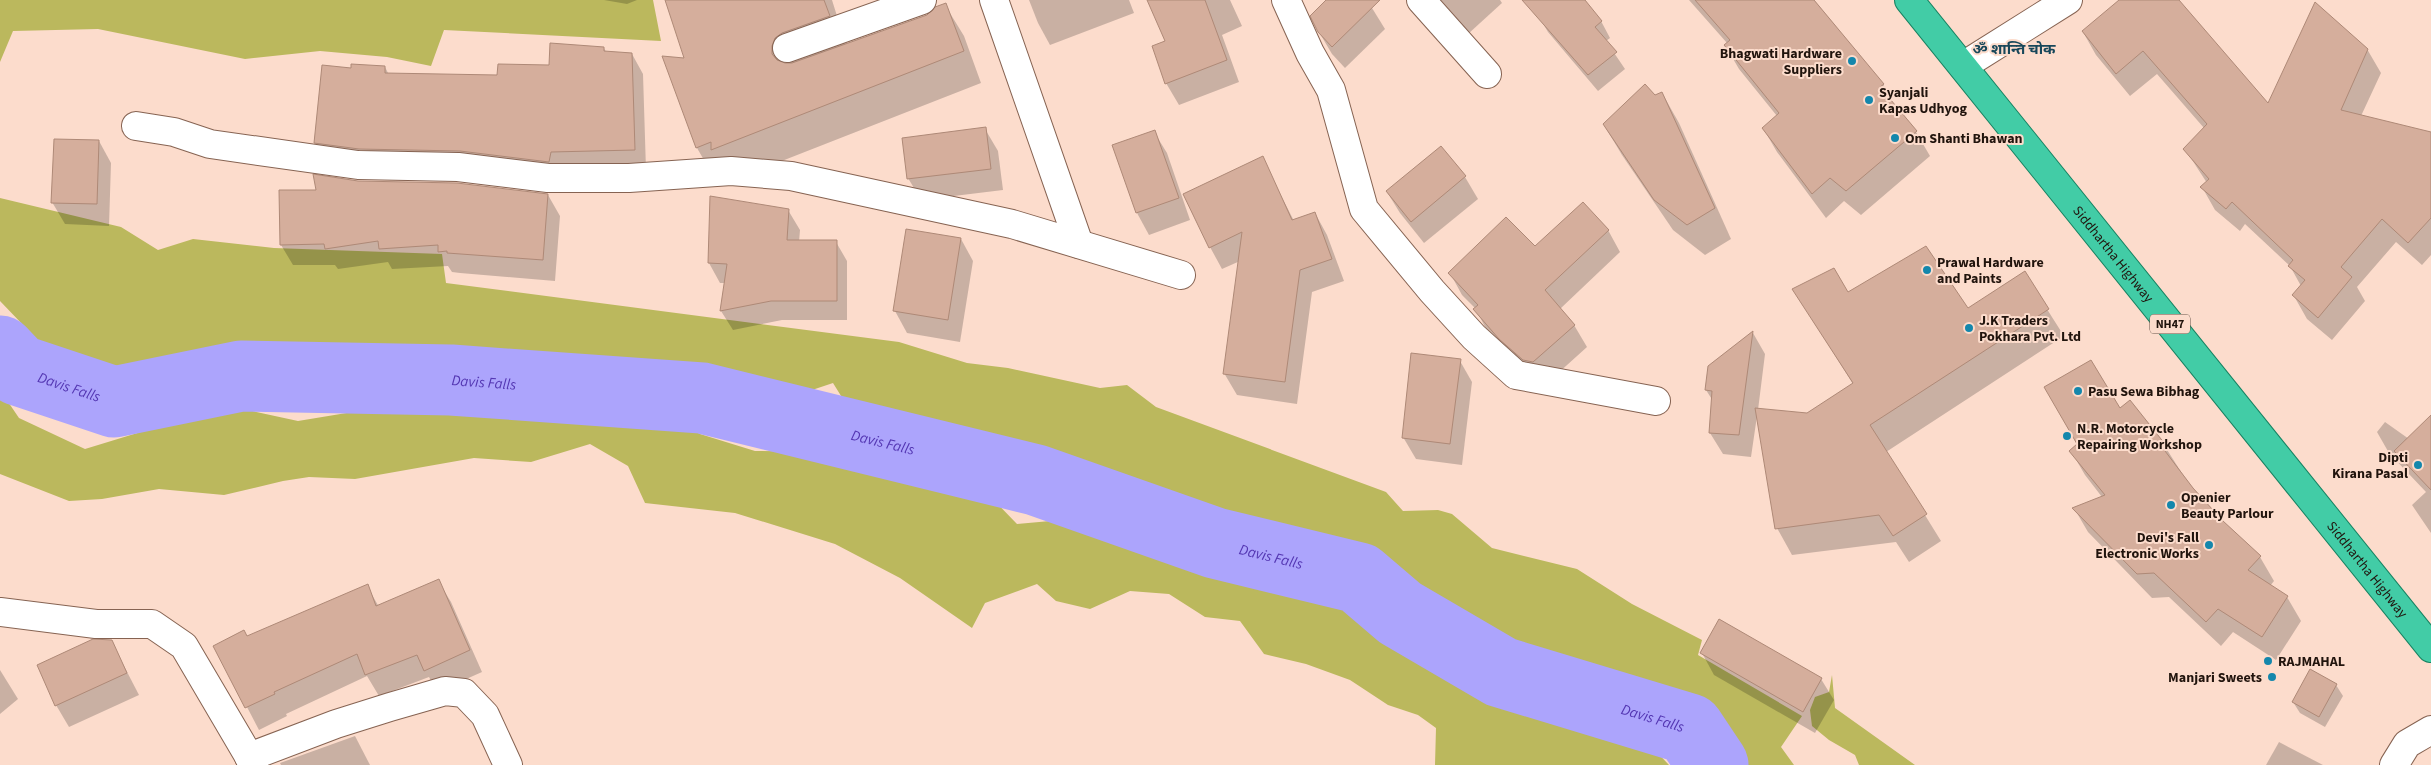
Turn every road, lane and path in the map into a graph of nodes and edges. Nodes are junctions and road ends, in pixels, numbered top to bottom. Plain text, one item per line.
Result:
1 (922, 0) edge
2 (994, 0) edge
3 (1286, 0) edge
4 (1421, 0) edge
5 (1909, 0) edge
6 (2068, 0) edge
7 (787, 48) dead end
8 (1963, 66) junction
9 (1487, 74) dead end
10 (136, 126) dead end
11 (1079, 244) junction
12 (1181, 275) dead end
13 (1656, 401) dead end
14 (0, 612) edge
15 (2431, 648) edge
16 (2431, 730) edge
17 (252, 761) edge
18 (508, 765) edge
19 (2394, 765) edge

1 - 7 street
2 - 11 street
3 - 13 street
4 - 9 street
5 - 8 highway, Siddhartha Highway / NH47
6 - 8 street
8 - 15 highway, Siddhartha Highway / NH47
10 - 11 street
11 - 12 street
14 - 17 street
16 - 19 street
17 - 18 street

